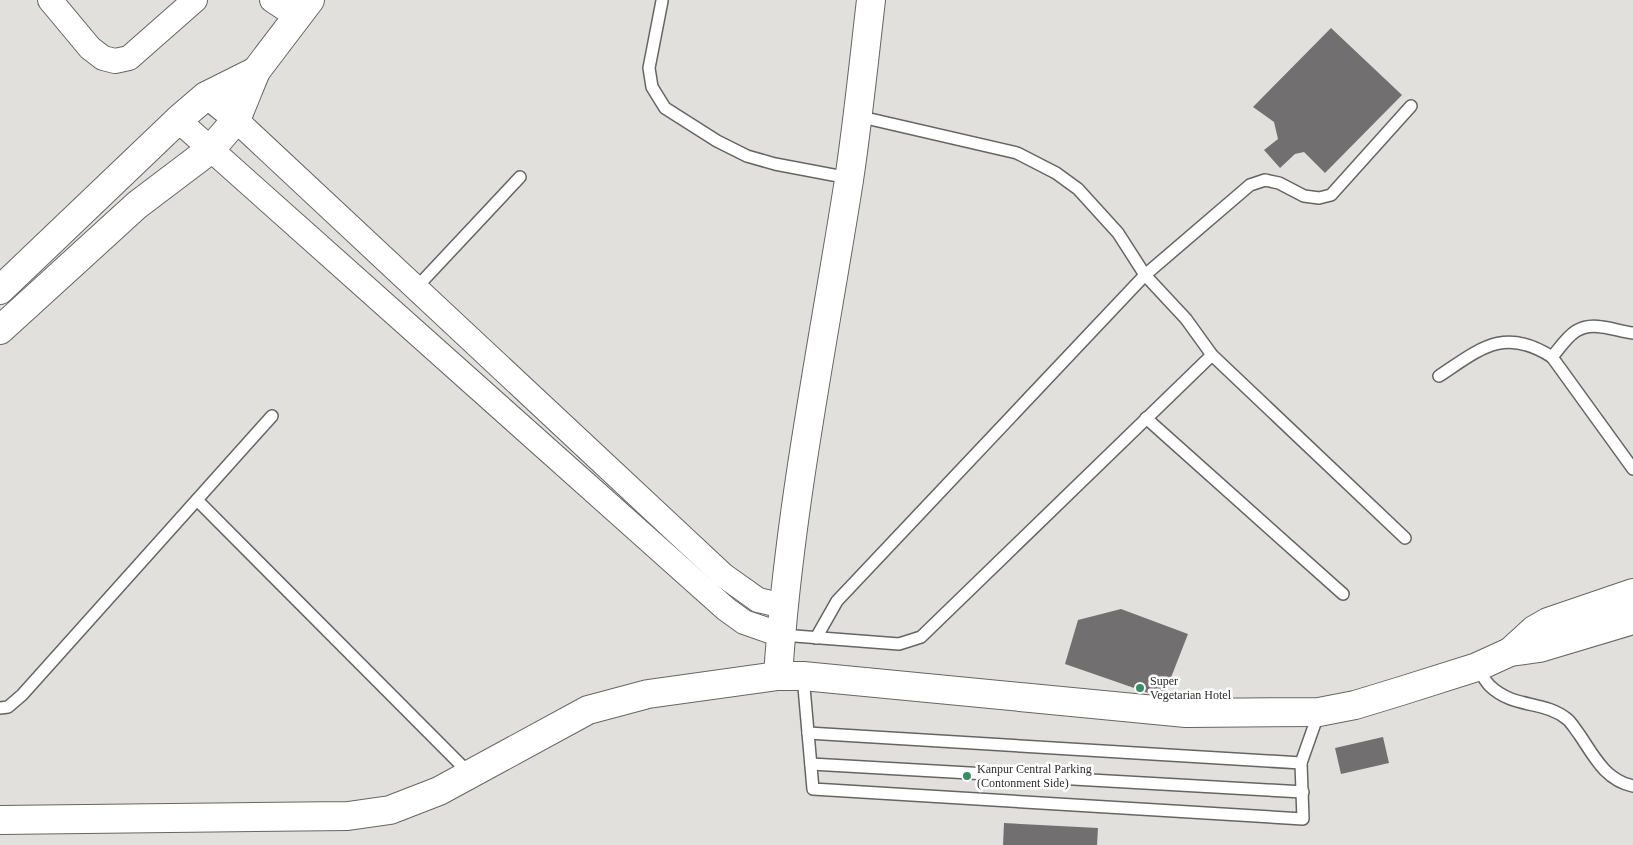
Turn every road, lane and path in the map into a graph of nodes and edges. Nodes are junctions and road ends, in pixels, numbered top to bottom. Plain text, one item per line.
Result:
1 (50, 0) edge
2 (195, 0) edge
3 (272, 0) edge
4 (871, 0) edge
5 (662, 1) edge
6 (303, 8) edge
7 (256, 71) junction
8 (206, 96) junction
9 (1411, 106) dead end
10 (857, 116) junction
11 (178, 120) junction
12 (236, 120) junction
13 (211, 149) junction
14 (520, 177) dead end
15 (849, 178) junction
16 (1145, 275) junction
17 (416, 288) junction
18 (0, 290) edge
19 (0, 330) edge
20 (1633, 333) edge
21 (1212, 355) junction
22 (1552, 357) junction
23 (1439, 376) dead end
24 (272, 416) dead end
25 (1146, 418) junction
26 (1633, 469) edge
27 (197, 500) junction
28 (1405, 538) dead end
29 (1633, 593) edge
30 (1343, 594) dead end
31 (783, 606) junction
32 (1633, 620) edge
33 (781, 635) junction
34 (816, 638) junction
35 (1510, 652) junction
36 (1477, 667) junction
37 (791, 676) junction
38 (0, 708) edge
39 (1319, 712) junction
40 (808, 733) junction
41 (1301, 763) junction
42 (811, 764) junction
43 (469, 774) junction
44 (1633, 786) edge
45 (1303, 792) junction
46 (0, 820) edge

1 - 2 street
3 - 6 street
4 - 10 street
5 - 15 lane
6 - 7 street
7 - 8 street
7 - 12 street
8 - 11 street
8 - 12 street
9 - 16 lane
10 - 15 street
10 - 16 lane
11 - 13 street
11 - 18 street
12 - 13 street
12 - 17 street
13 - 19 street
13 - 33 street
14 - 17 lane
15 - 31 street
16 - 21 lane
16 - 34 lane
17 - 31 street
20 - 22 lane
21 - 25 lane
21 - 28 lane
22 - 23 lane
22 - 26 lane
24 - 27 lane
25 - 30 lane
25 - 34 lane
27 - 38 lane
27 - 43 lane
29 - 35 street
31 - 33 street
32 - 35 street
33 - 34 lane
33 - 37 street
35 - 36 street
36 - 39 street
36 - 44 lane
37 - 39 street
37 - 40 lane
37 - 43 street
39 - 41 lane
40 - 41 lane
40 - 42 lane
41 - 45 lane
42 - 45 lane
42 - 45 lane
43 - 46 street

